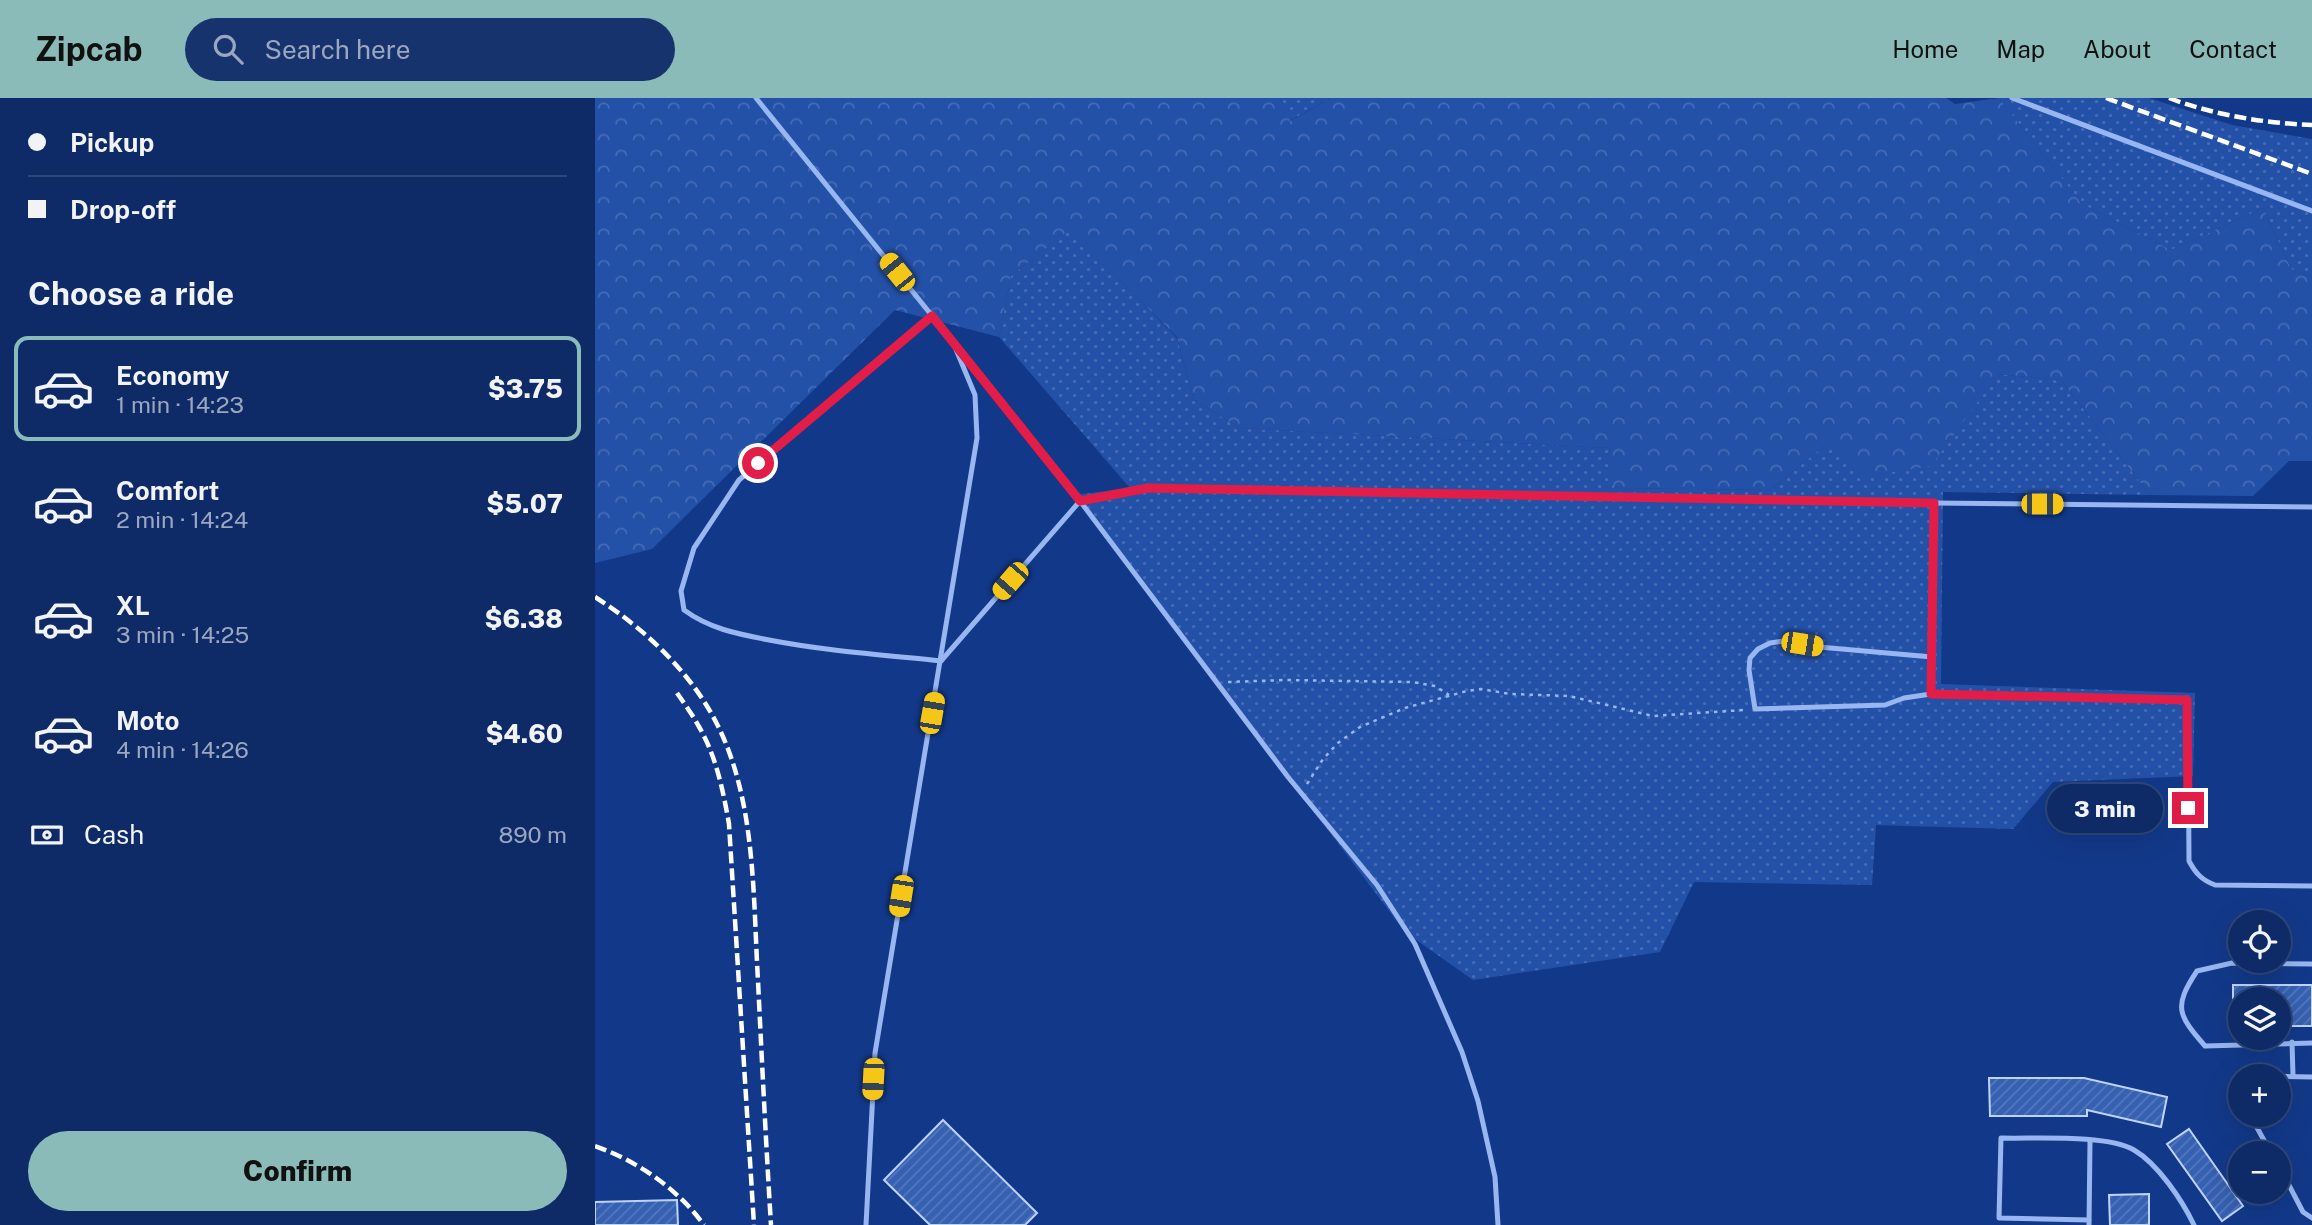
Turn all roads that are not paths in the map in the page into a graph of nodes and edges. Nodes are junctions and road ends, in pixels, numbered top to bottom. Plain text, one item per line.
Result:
1 (756, 98) edge
2 (2012, 98) edge
3 (2312, 211) edge
4 (932, 316) junction
5 (955, 347) junction
6 (1080, 501) junction
7 (1934, 503) junction
8 (2312, 507) edge
9 (1932, 657) junction
10 (941, 661) junction
11 (1931, 694) junction
12 (2312, 886) edge
13 (2312, 964) edge
14 (2292, 1042) junction
15 (2312, 1043) edge
16 (2293, 1076) joint
17 (2312, 1077) edge
18 (2090, 1141) junction
19 (2291, 1188) edge
20 (2312, 1218) edge
21 (2089, 1223) edge
22 (866, 1225) edge
23 (1498, 1225) edge
24 (2194, 1225) edge

1 - 4 lane
2 - 3 lane
4 - 5 lane
4 - 10 lane
5 - 6 lane
5 - 10 lane
6 - 7 lane
6 - 10 lane
6 - 23 lane
7 - 8 lane
7 - 9 lane
9 - 11 lane
9 - 11 lane
10 - 22 lane
11 - 12 lane
13 - 14 lane
14 - 15 lane
14 - 16 lane
16 - 17 lane
18 - 21 lane
18 - 21 lane
18 - 24 lane
19 - 20 lane

